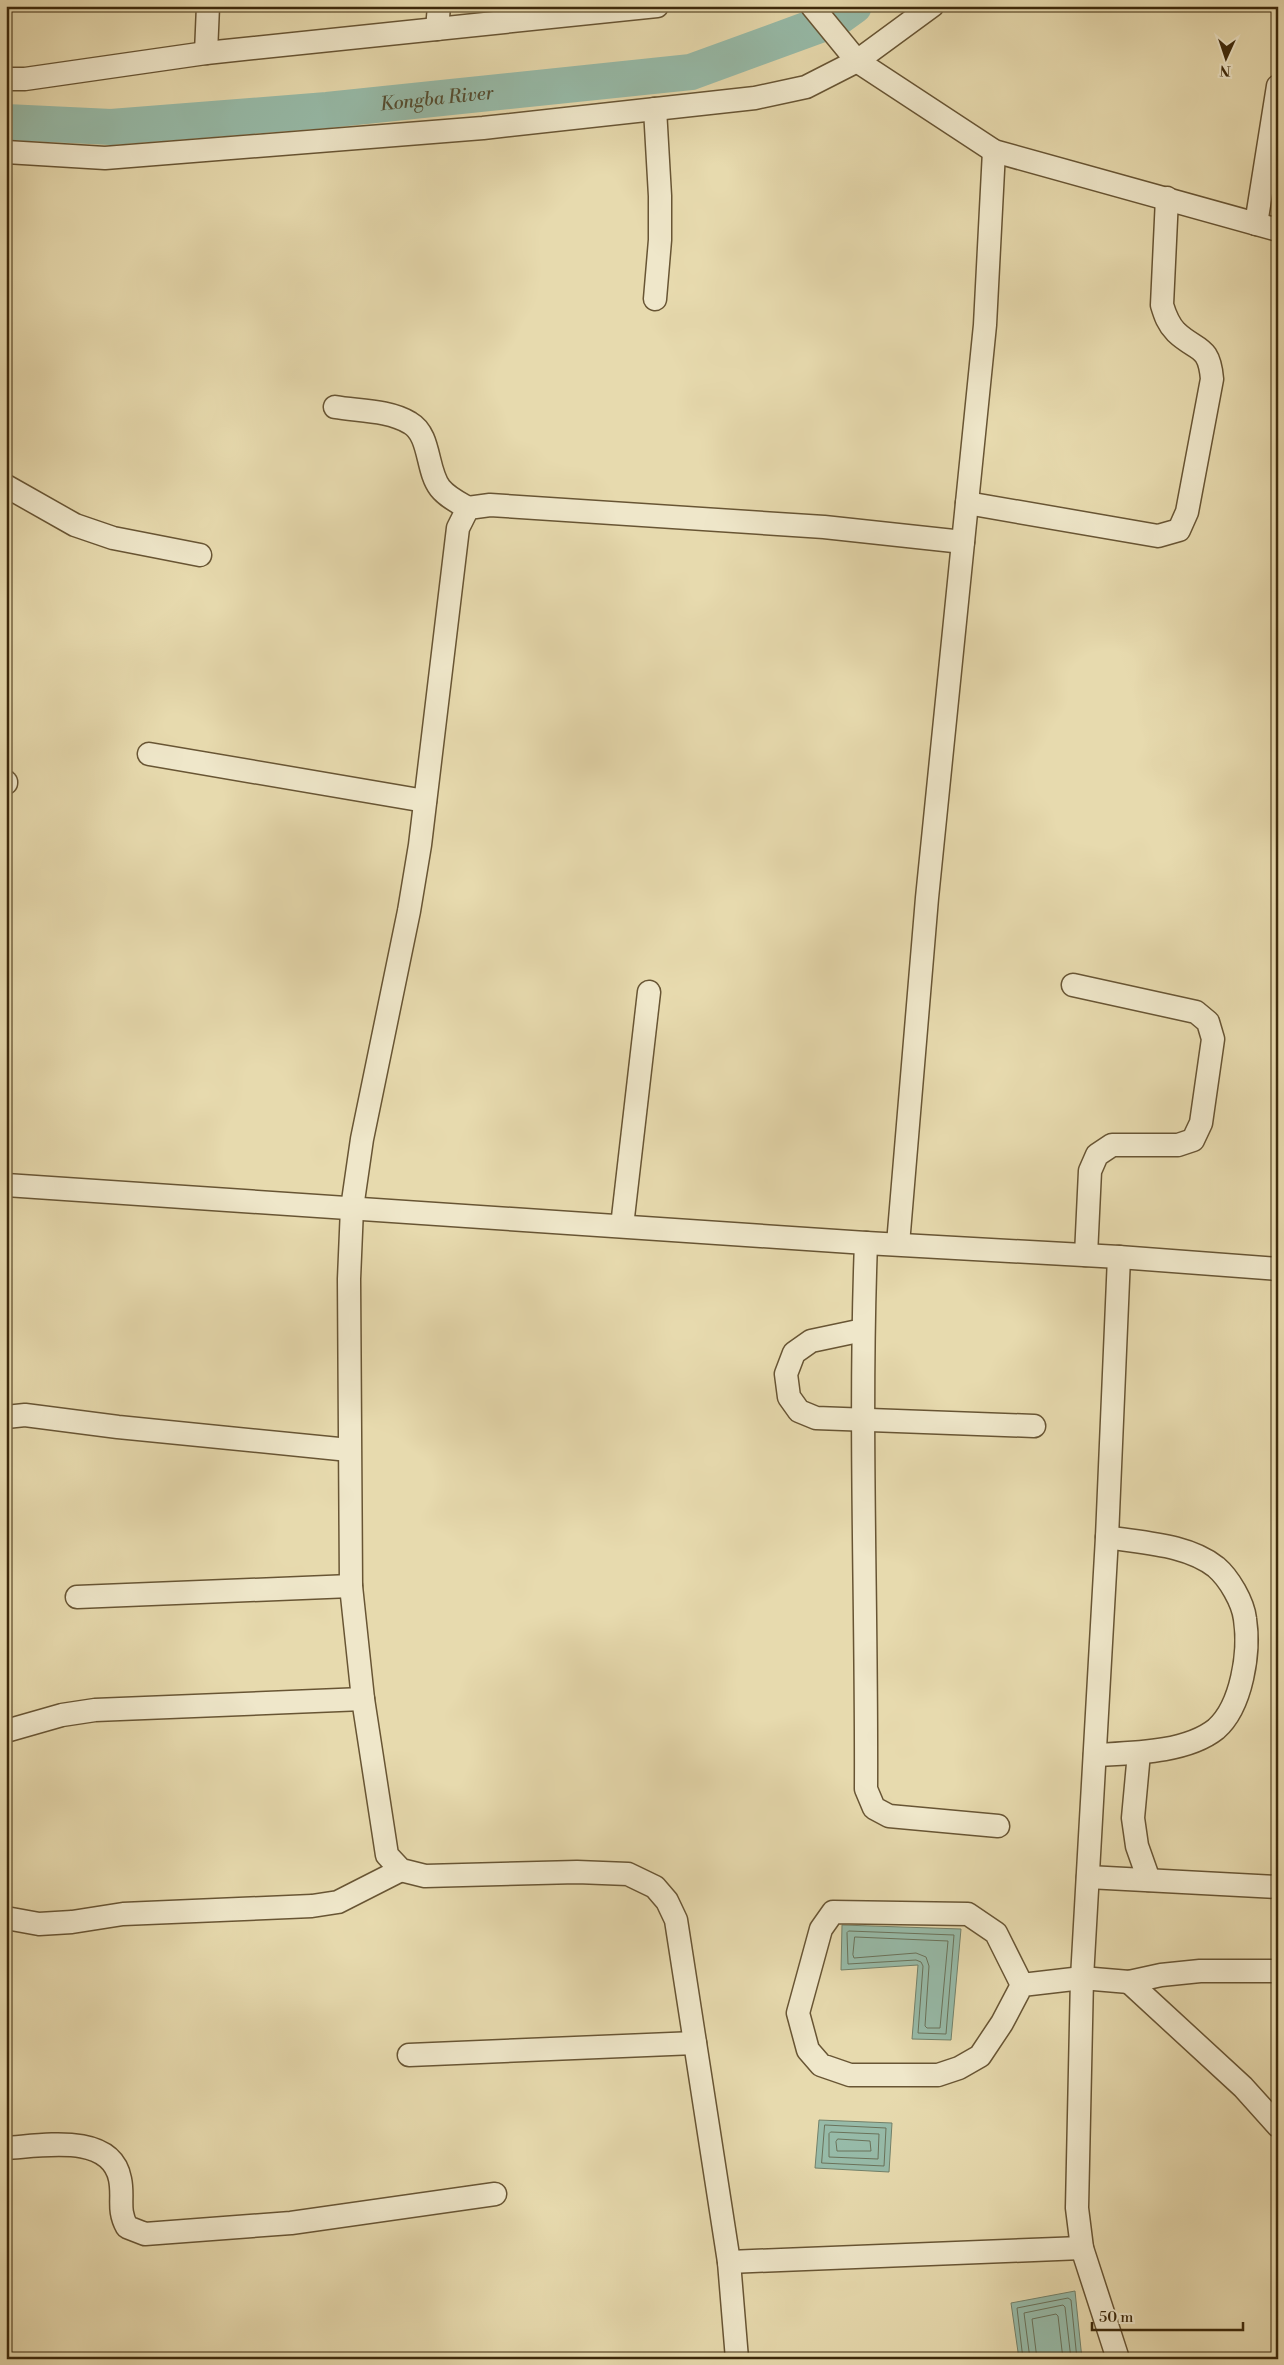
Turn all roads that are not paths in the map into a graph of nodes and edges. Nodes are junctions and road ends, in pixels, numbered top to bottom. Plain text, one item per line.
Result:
1 (208, 6) edge
2 (439, 6) edge
3 (657, 6) edge
4 (812, 6) edge
5 (932, 6) edge
6 (437, 29) junction
7 (206, 53) junction
8 (854, 57) junction
9 (6, 79) edge
10 (1278, 86) edge
11 (656, 109) junction
12 (994, 151) junction
13 (6, 152) edge
14 (1167, 198) junction
15 (1256, 224) junction
16 (1278, 230) edge
17 (655, 299) dead end
18 (335, 407) dead end
19 (6, 486) edge
20 (967, 503) junction
21 (468, 508) junction
22 (963, 542) junction
23 (200, 555) dead end
24 (149, 754) dead end
25 (425, 801) junction
26 (1073, 986) dead end
27 (649, 992) dead end
28 (6, 1185) edge
29 (352, 1208) junction
30 (622, 1226) junction
31 (866, 1243) junction
32 (898, 1244) junction
33 (1086, 1255) junction
34 (1119, 1257) junction
35 (1278, 1269) edge
36 (863, 1330) junction
37 (6, 1417) edge
38 (863, 1419) junction
39 (1034, 1426) dead end
40 (349, 1450) junction
41 (1107, 1537) junction
42 (351, 1586) junction
43 (76, 1597) dead end
44 (363, 1699) junction
45 (6, 1731) edge
46 (1138, 1753) junction
47 (1095, 1755) junction
48 (998, 1826) dead end
49 (401, 1870) junction
50 (1088, 1877) junction
51 (1148, 1880) junction
52 (1278, 1887) edge
53 (6, 1918) edge
54 (1278, 1971) edge
55 (1082, 1978) junction
56 (1129, 1982) junction
57 (1022, 1985) junction
58 (695, 2043) junction
59 (409, 2055) dead end
60 (1278, 2126) edge
61 (6, 2148) edge
62 (495, 2194) dead end
63 (1082, 2248) junction
64 (729, 2262) junction
65 (737, 2359) edge
66 (1118, 2359) edge

1 - 7 street
2 - 6 street
3 - 6 street
4 - 8 street
5 - 8 street
6 - 7 street
7 - 9 street
8 - 11 street
8 - 12 street
10 - 15 street
11 - 13 street
11 - 17 street
12 - 14 street
12 - 20 street
14 - 15 street
14 - 20 street
15 - 16 street
18 - 21 street
19 - 23 street
20 - 22 street
21 - 22 street
21 - 25 street
22 - 32 street
24 - 25 street
25 - 29 street
26 - 33 street
27 - 30 street
28 - 29 street
29 - 30 street
29 - 40 street
30 - 31 street
31 - 32 street
31 - 36 street
32 - 33 street
33 - 34 street
34 - 35 street
34 - 41 street
36 - 38 street
36 - 38 street
37 - 40 street
38 - 39 street
38 - 48 street
40 - 42 street
41 - 46 street
41 - 47 street
42 - 43 street
42 - 44 street
44 - 45 street
44 - 49 street
46 - 47 street
46 - 51 street
47 - 50 street
49 - 53 street
49 - 58 street
50 - 51 street
50 - 55 street
51 - 52 street
54 - 56 street
55 - 56 street
55 - 57 street
55 - 63 street
56 - 60 street
57 - 57 street
58 - 59 street
58 - 64 street
61 - 62 street
63 - 64 street
63 - 66 street
64 - 65 street

